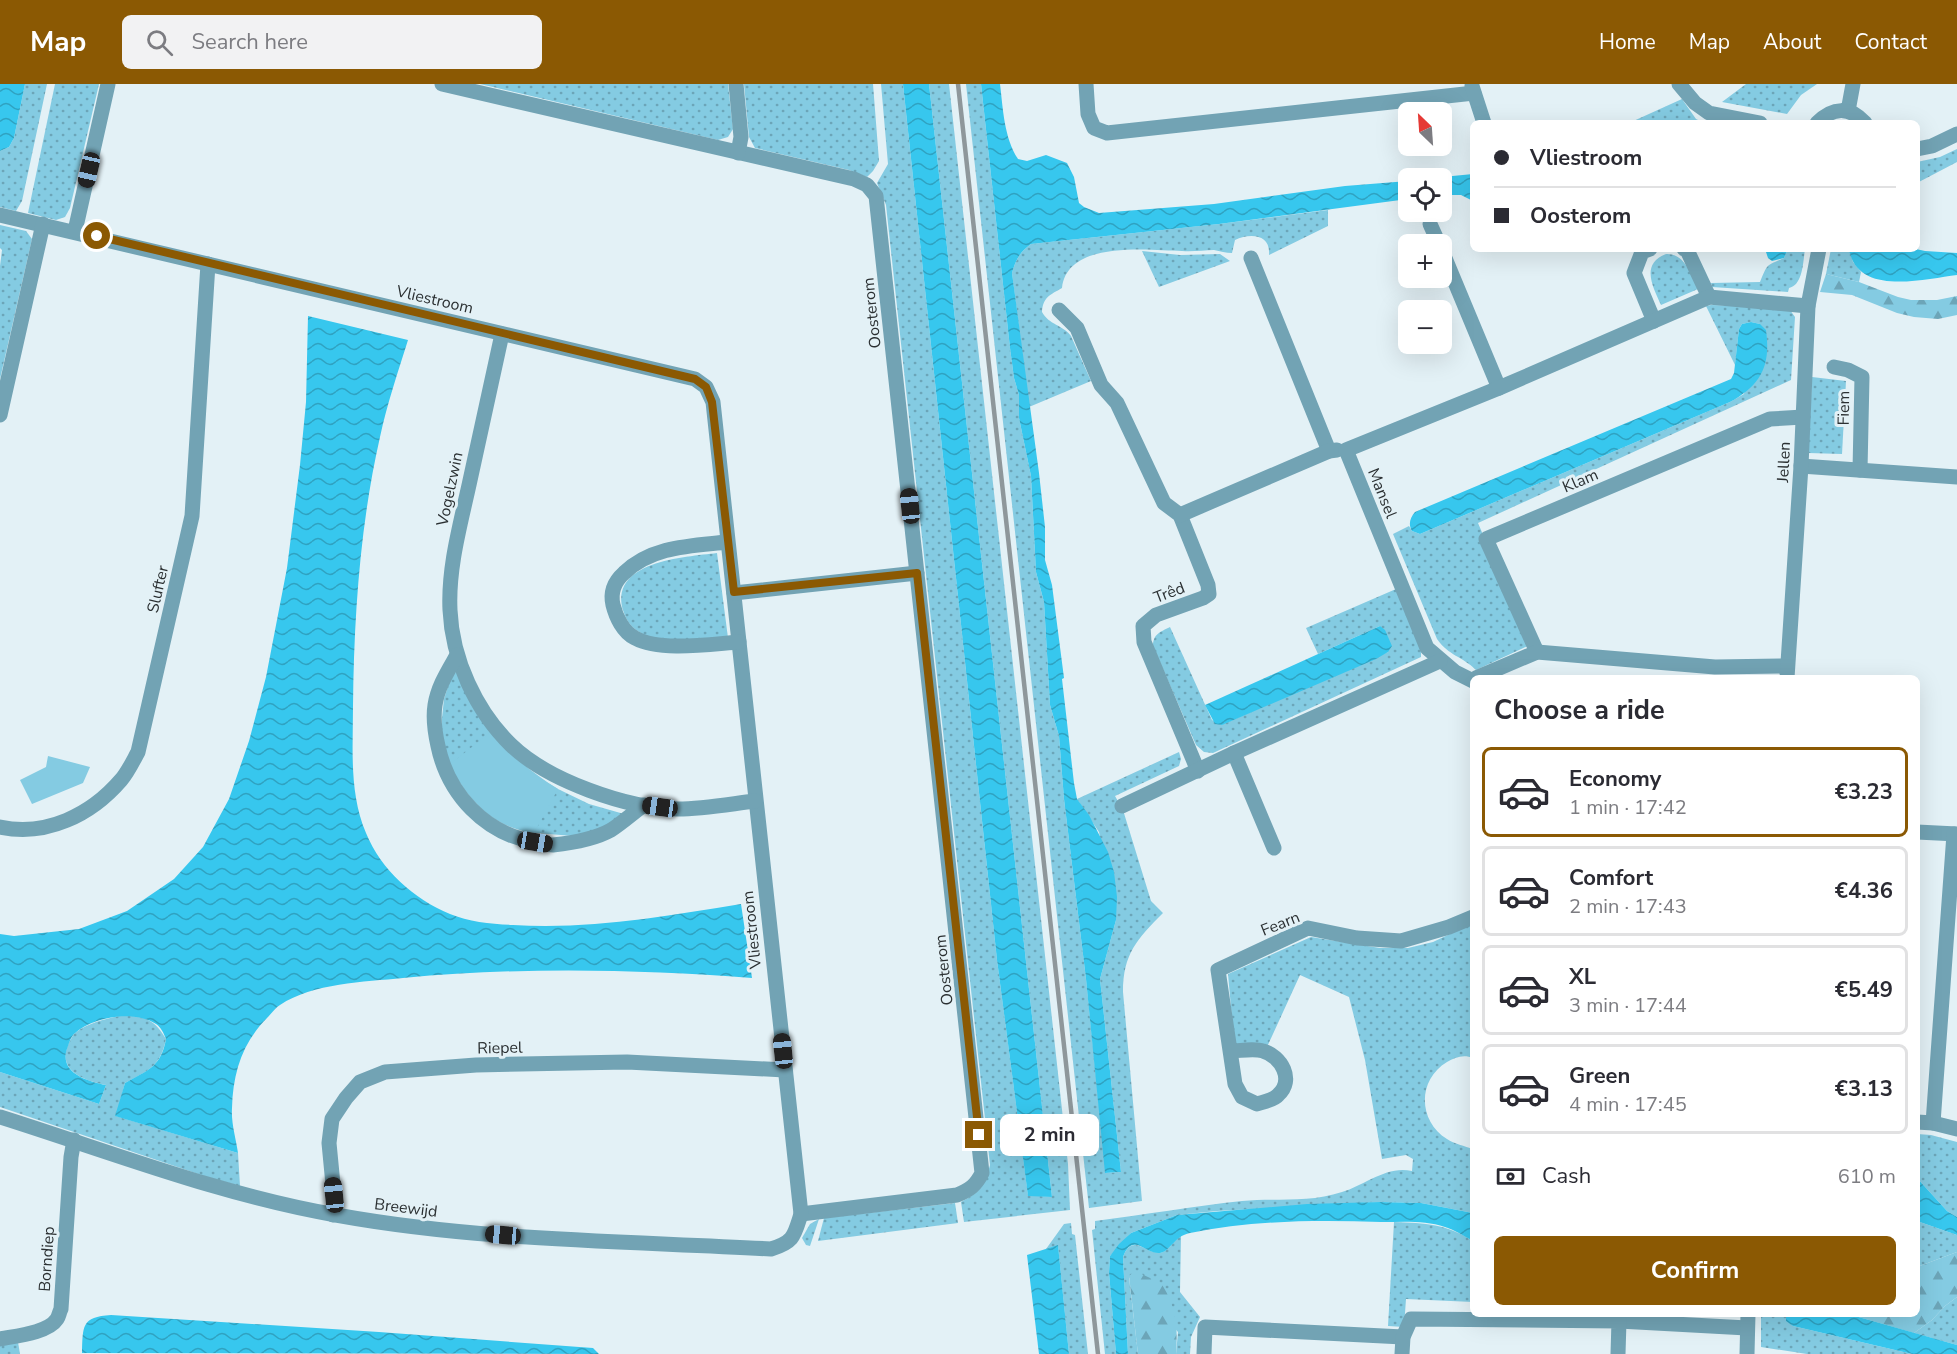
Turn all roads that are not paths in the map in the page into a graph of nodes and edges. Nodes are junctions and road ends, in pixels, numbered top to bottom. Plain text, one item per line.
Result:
1 (108, 84) edge
2 (442, 84) edge
3 (736, 84) edge
4 (1086, 84) edge
5 (1679, 84) edge
6 (1853, 84) edge
7 (1473, 89) edge
8 (1848, 111) junction
9 (1483, 120) edge
10 (1745, 120) edge
11 (1820, 120) edge
12 (1862, 120) edge
13 (1957, 134) edge
14 (1920, 148) edge
15 (738, 153) junction
16 (0, 214) edge
17 (43, 224) junction
18 (1430, 224) dead end
19 (75, 231) junction
20 (1434, 234) edge
21 (1642, 252) edge
22 (1688, 252) edge
23 (1818, 252) edge
24 (1251, 258) dead end
25 (208, 264) junction
26 (1452, 276) edge
27 (1708, 297) junction
28 (1808, 306) junction
29 (1059, 310) dead end
30 (1654, 321) junction
31 (502, 333) junction
32 (1834, 367) dead end
33 (1499, 388) junction
34 (0, 415) edge
35 (1803, 417) junction
36 (1346, 450) junction
37 (1329, 451) junction
38 (1801, 466) junction
39 (1860, 470) junction
40 (1957, 477) edge
41 (1180, 515) junction
42 (727, 542) junction
43 (917, 573) junction
44 (734, 592) junction
45 (739, 642) junction
46 (1537, 652) junction
47 (458, 655) junction
48 (1440, 661) junction
49 (1787, 672) edge
50 (1485, 675) edge
51 (1470, 678) edge
52 (1234, 753) junction
53 (1198, 771) junction
54 (755, 801) junction
55 (644, 805) junction
56 (1122, 806) dead end
57 (0, 828) edge
58 (1920, 832) edge
59 (1955, 834) edge
60 (1274, 848) dead end
61 (1470, 918) edge
62 (1230, 1051) dead end
63 (785, 1070) junction
64 (0, 1117) edge
65 (1920, 1122) edge
66 (1934, 1123) junction
67 (1957, 1129) edge
68 (74, 1140) junction
69 (801, 1214) junction
70 (333, 1215) junction
71 (1619, 1321) junction
72 (1748, 1321) edge
73 (1403, 1337) junction
74 (0, 1339) edge
75 (1204, 1354) edge
76 (1402, 1354) edge
77 (1618, 1354) edge
78 (1747, 1354) edge

1 - 19 street
2 - 15 street, Oosterom
3 - 15 street
4 - 7 street
5 - 10 street
6 - 8 street
7 - 9 street
8 - 11 street
8 - 12 street
13 - 14 street
15 - 43 street, Oosterom
16 - 17 street, Vliestroom
17 - 19 street, Vliestroom
17 - 34 street
18 - 20 street
19 - 25 street, Vliestroom
21 - 30 street
22 - 27 street
23 - 28 street, Jellen
24 - 37 street
25 - 31 street, Vliestroom
25 - 57 street, Slufter
26 - 33 street
27 - 28 street
27 - 30 street
28 - 35 street, Jellen
29 - 41 street, Trêd
30 - 33 street
31 - 42 street, Vliestroom
31 - 47 street, Vogelzwin
32 - 39 street, Fiem
33 - 36 street
35 - 38 street, Jellen
35 - 46 street, Klam
36 - 37 street
36 - 48 street, Mansel
37 - 41 street
38 - 39 street
38 - 49 street, Jellen
39 - 40 street
41 - 53 street, Trêd
42 - 44 street, Vliestroom
42 - 45 street
43 - 44 street
43 - 69 street, Oosterom
44 - 45 street, Vliestroom
45 - 54 street, Vliestroom
46 - 49 street
46 - 50 street
47 - 55 street, Vogelzwin
47 - 55 street
48 - 51 street, Mansel
48 - 52 street
52 - 53 street
52 - 60 street
53 - 56 street
54 - 55 street, Vogelzwin
54 - 63 street, Vliestroom
58 - 59 street
59 - 66 street
61 - 62 street, Fearn
63 - 69 street, Vliestroom
63 - 70 street, Riepel
64 - 68 street, Breewijd
65 - 66 street
66 - 67 street
68 - 70 street, Breewijd
68 - 74 street, Borndiep
69 - 70 street, Breewijd
71 - 72 street
71 - 73 street
71 - 77 street
72 - 78 street
73 - 75 street
73 - 76 street

